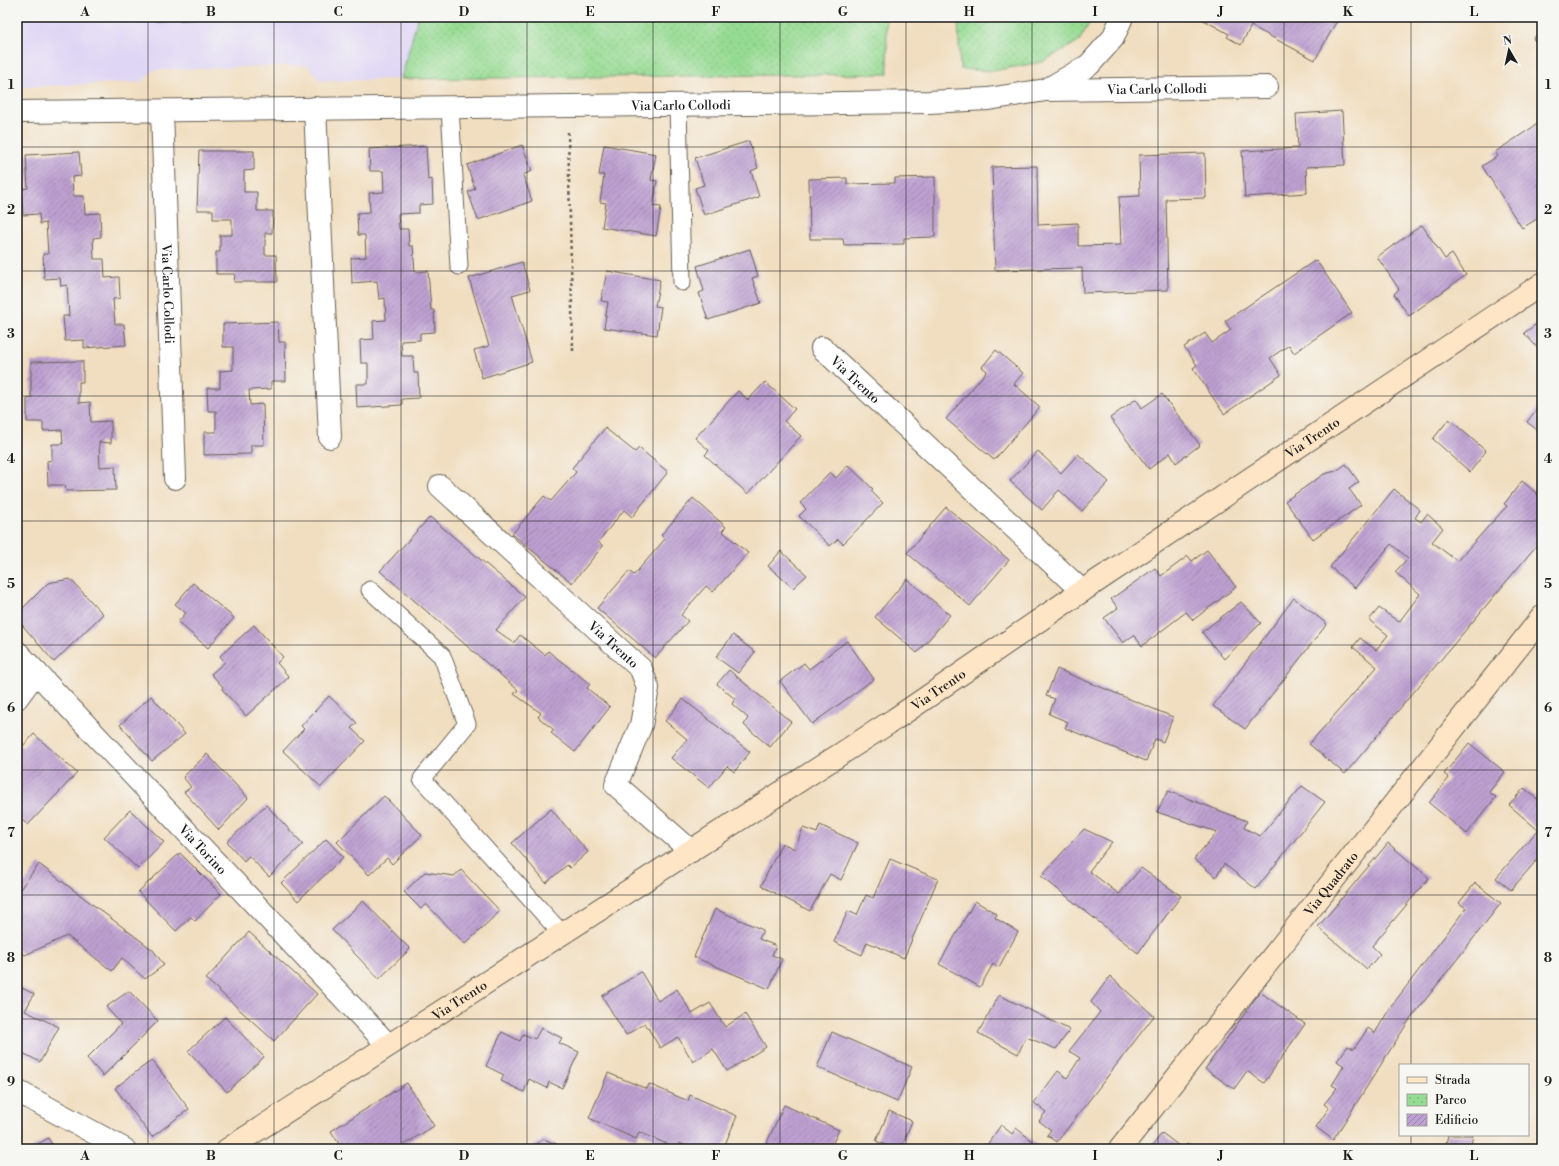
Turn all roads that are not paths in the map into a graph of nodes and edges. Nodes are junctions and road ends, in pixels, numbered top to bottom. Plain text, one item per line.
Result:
1 (1122, 17) edge
2 (1267, 87) dead end
3 (1046, 90) junction
4 (678, 104) junction
5 (450, 107) junction
6 (315, 108) junction
7 (162, 111) junction
8 (17, 112) edge
9 (459, 266) dead end
10 (682, 282) dead end
11 (1542, 284) edge
12 (822, 348) dead end
13 (330, 437) dead end
14 (176, 478) dead end
15 (440, 486) dead end
16 (370, 590) dead end
17 (1082, 590) junction
18 (1542, 617) edge
19 (17, 652) edge
20 (36, 672) junction
21 (17, 698) edge
22 (691, 851) junction
23 (562, 934) junction
24 (388, 1045) junction
25 (17, 1091) edge
26 (124, 1149) edge
27 (228, 1149) edge
28 (1120, 1149) edge

1 - 3 street, Via Carlo Collodi
2 - 3 street, Via Carlo Collodi
3 - 4 street, Via Carlo Collodi
4 - 5 street, Via Carlo Collodi
4 - 10 lane
5 - 6 street, Via Carlo Collodi
5 - 9 lane
6 - 7 street, Via Carlo Collodi
6 - 13 street
7 - 8 street, Via Carlo Collodi
7 - 14 street, Via Carlo Collodi
11 - 17 street, Via Trento
12 - 17 street, Via Trento
15 - 22 street, Via Trento
16 - 23 lane
17 - 22 street, Via Trento
18 - 28 street, Via Quadrato
19 - 20 street, Via Torino
20 - 21 street
20 - 24 street, Via Torino
22 - 23 street, Via Trento
23 - 24 street, Via Trento
24 - 27 street, Via Trento
25 - 26 street

